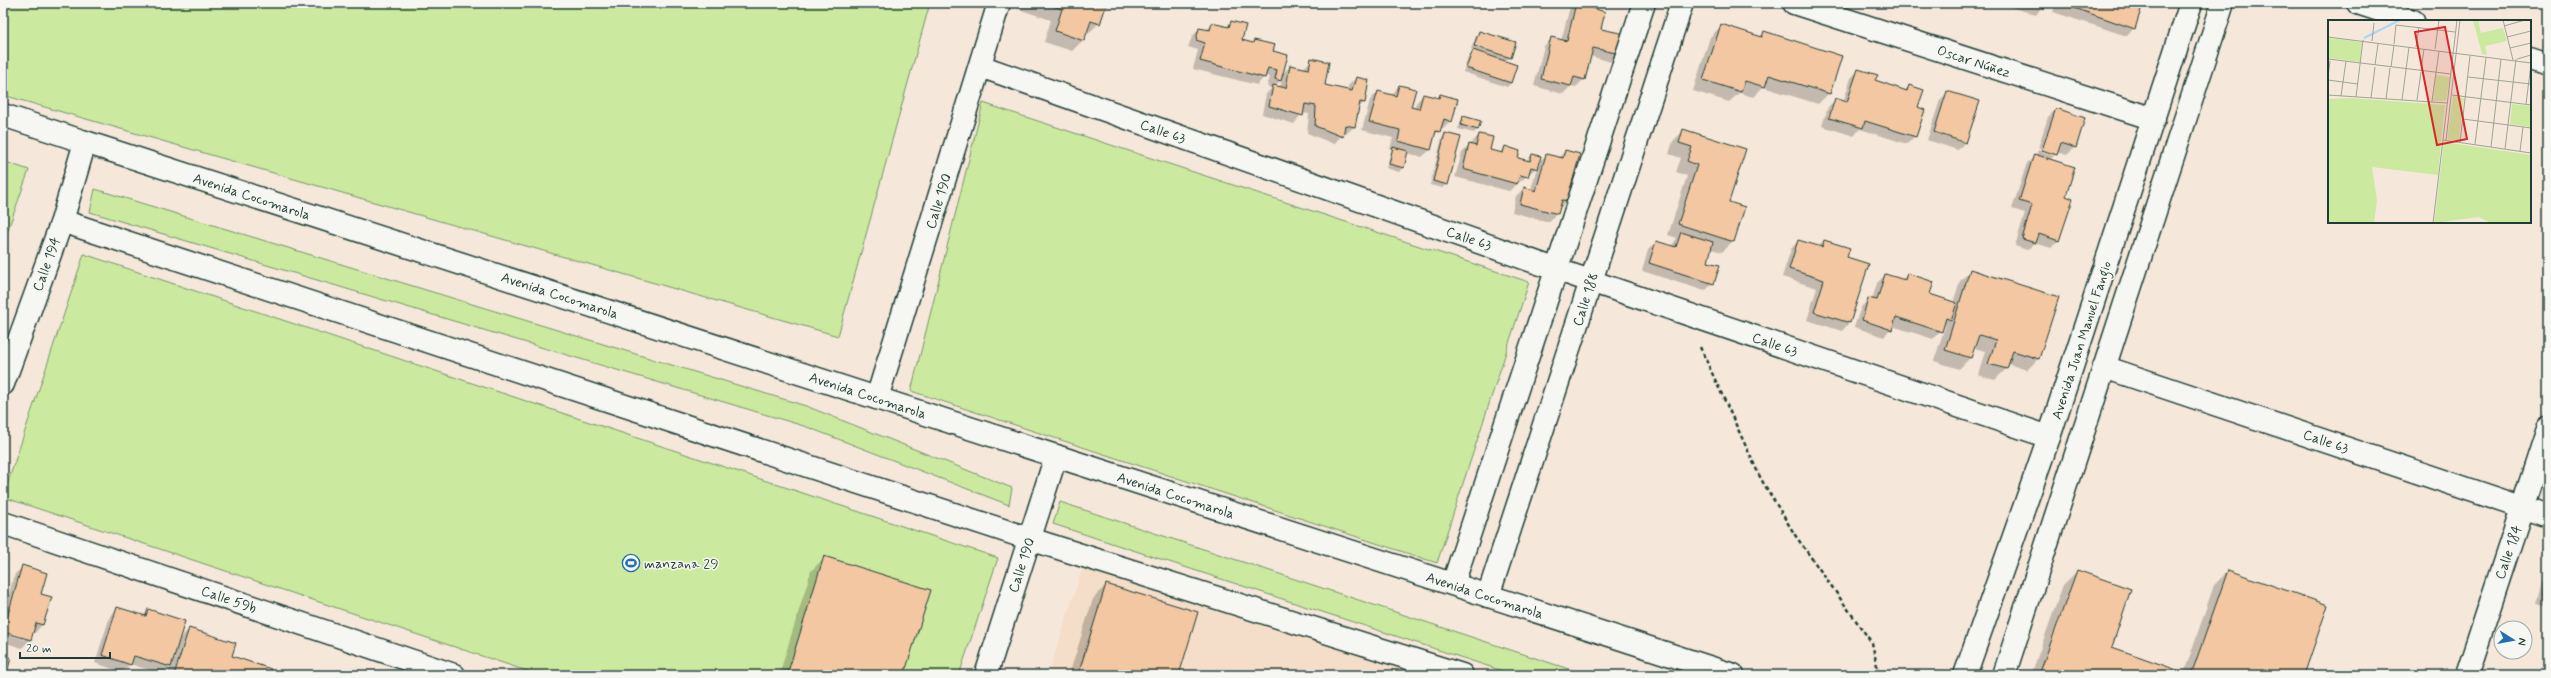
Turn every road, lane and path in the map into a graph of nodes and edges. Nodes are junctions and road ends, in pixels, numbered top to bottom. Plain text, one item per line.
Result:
1 (999, 3) edge
2 (1644, 3) edge
3 (1682, 3) edge
4 (1794, 3) edge
5 (2191, 3) edge
6 (2223, 3) edge
7 (2358, 3) edge
8 (2410, 20) edge
9 (2531, 59) edge
10 (2548, 64) edge
11 (980, 66) junction
12 (3, 115) edge
13 (2154, 119) junction
14 (85, 142) junction
15 (62, 221) junction
16 (1555, 269) junction
17 (1591, 281) junction
18 (1686, 313) junction
19 (2104, 366) junction
20 (3, 384) edge
21 (877, 398) junction
22 (2548, 429) edge
23 (2049, 437) junction
24 (1056, 456) junction
25 (2523, 508) junction
26 (2548, 516) edge
27 (3, 523) edge
28 (1030, 539) junction
29 (1453, 584) junction
30 (1488, 596) junction
31 (454, 675) edge
32 (986, 675) edge
33 (1462, 675) edge
34 (1733, 675) edge
35 (1879, 675) edge
36 (1965, 675) edge
37 (2004, 675) edge
38 (2467, 675) edge

1 - 11 street, Calle 190
2 - 16 street
3 - 17 street, Calle 188
4 - 13 street, Oscar Núñez
5 - 13 street, Avenida Juan Manuel Fangio
6 - 19 street
7 - 8 street
9 - 10 street
11 - 16 street, Calle 63
11 - 21 street, Calle 190
12 - 14 street, Avenida Cocomarola
13 - 23 street, Avenida Juan Manuel Fangio
14 - 15 street, Calle 194
14 - 21 street, Avenida Cocomarola
15 - 20 street, Calle 194
15 - 28 street
16 - 17 street, Calle 63
16 - 29 street
17 - 18 street, Calle 63
17 - 30 street, Calle 188
18 - 23 street, Calle 63
18 - 35 path
19 - 25 street, Calle 63
19 - 37 street
21 - 24 street, Avenida Cocomarola
22 - 25 street, Calle 184
23 - 36 street, Avenida Juan Manuel Fangio
24 - 28 street, Calle 190
24 - 29 street, Avenida Cocomarola
25 - 26 street, Calle 63
25 - 38 street, Calle 184
27 - 31 street, Calle 59b
28 - 32 street, Calle 190
28 - 33 street
29 - 30 street, Avenida Cocomarola
30 - 34 street, Avenida Cocomarola

